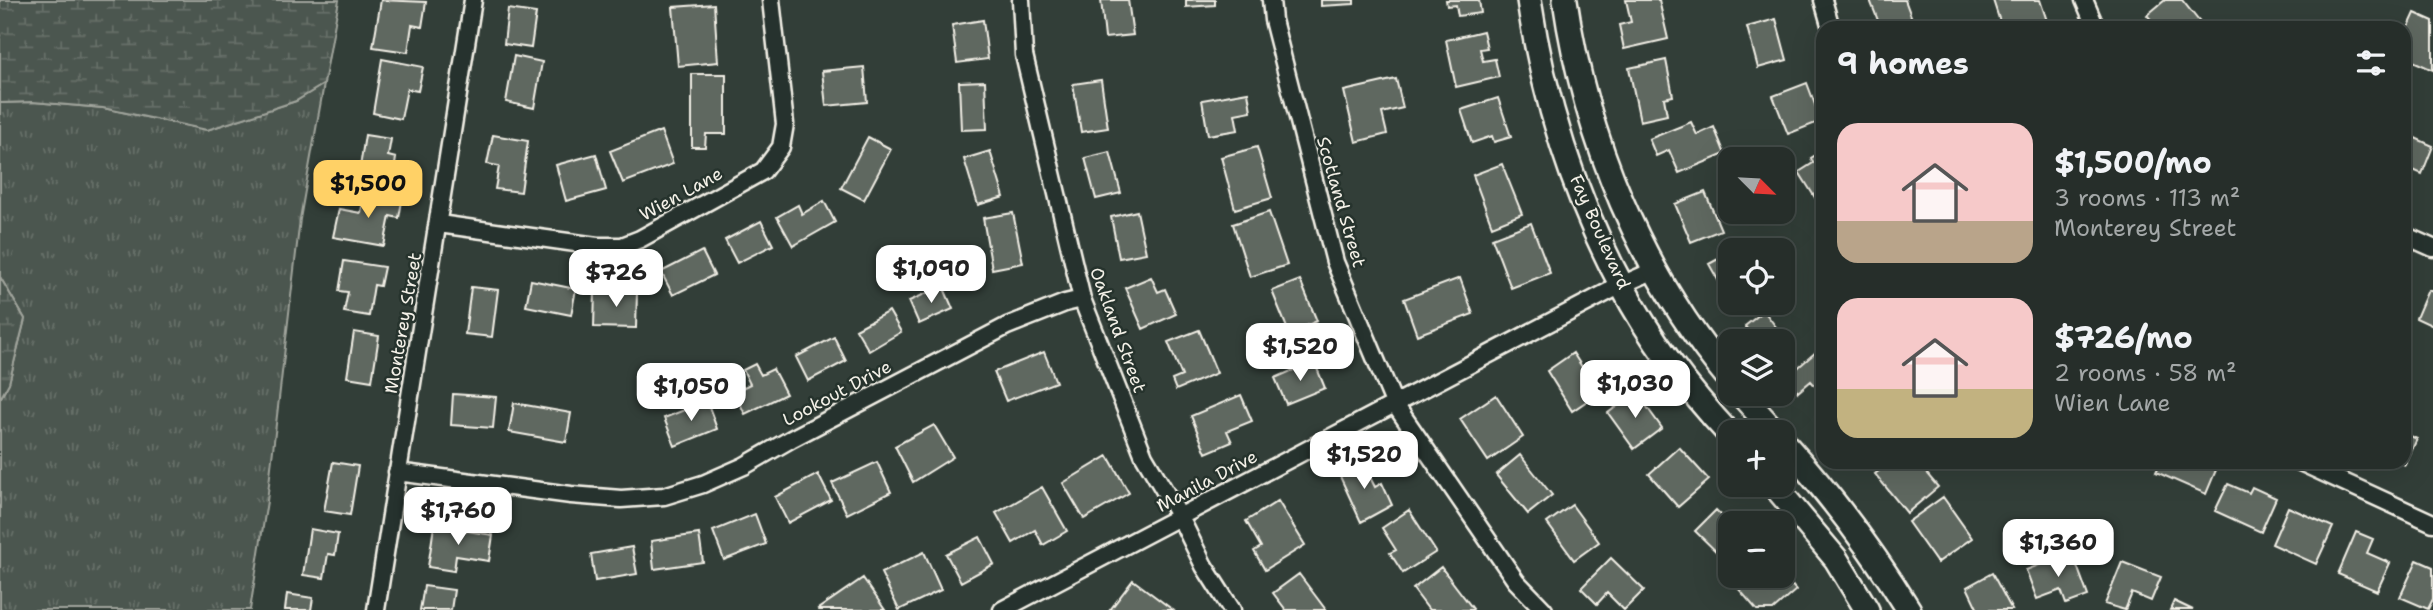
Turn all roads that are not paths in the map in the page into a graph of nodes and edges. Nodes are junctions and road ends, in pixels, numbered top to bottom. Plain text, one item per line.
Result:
1 (473, 0) edge
2 (771, 0) edge
3 (1021, 0) edge
4 (1271, 0) edge
5 (1529, 0) edge
6 (1566, 0) edge
7 (1823, 0) edge
8 (2084, 0) edge
9 (1829, 21) edge
10 (2093, 21) edge
11 (439, 223) junction
12 (2411, 238) edge
13 (2433, 248) edge
14 (1655, 270) junction
15 (1621, 285) junction
16 (1082, 299) junction
17 (1718, 363) edge
18 (1394, 403) junction
19 (1752, 406) edge
20 (1764, 420) edge
21 (1718, 422) edge
22 (1795, 456) edge
23 (2315, 469) edge
24 (397, 472) junction
25 (1784, 497) edge
26 (1180, 517) junction
27 (2433, 523) edge
28 (376, 610) edge
29 (1002, 610) edge
30 (1232, 610) edge
31 (1544, 610) edge
32 (1867, 610) edge
33 (1909, 610) edge

1 - 11 street, Monterey Street
2 - 11 street, Wien Lane
3 - 16 street, Oakland Street
4 - 18 street, Scotland Street
5 - 15 main road, Fay Boulevard
6 - 14 main road, Fay Boulevard
7 - 9 street
8 - 10 street
11 - 24 street, Monterey Street
12 - 13 street
14 - 15 street, Manila Drive
14 - 17 main road, Fay Boulevard
15 - 18 street, Manila Drive
15 - 21 main road, Fay Boulevard
16 - 24 street, Lookout Drive
16 - 26 street, Oakland Street
18 - 26 street, Manila Drive
18 - 31 street, Scotland Street
19 - 20 main road
22 - 33 main road
23 - 27 street
24 - 28 street, Monterey Street
25 - 32 main road
26 - 29 street, Manila Drive
26 - 30 street, Oakland Street

